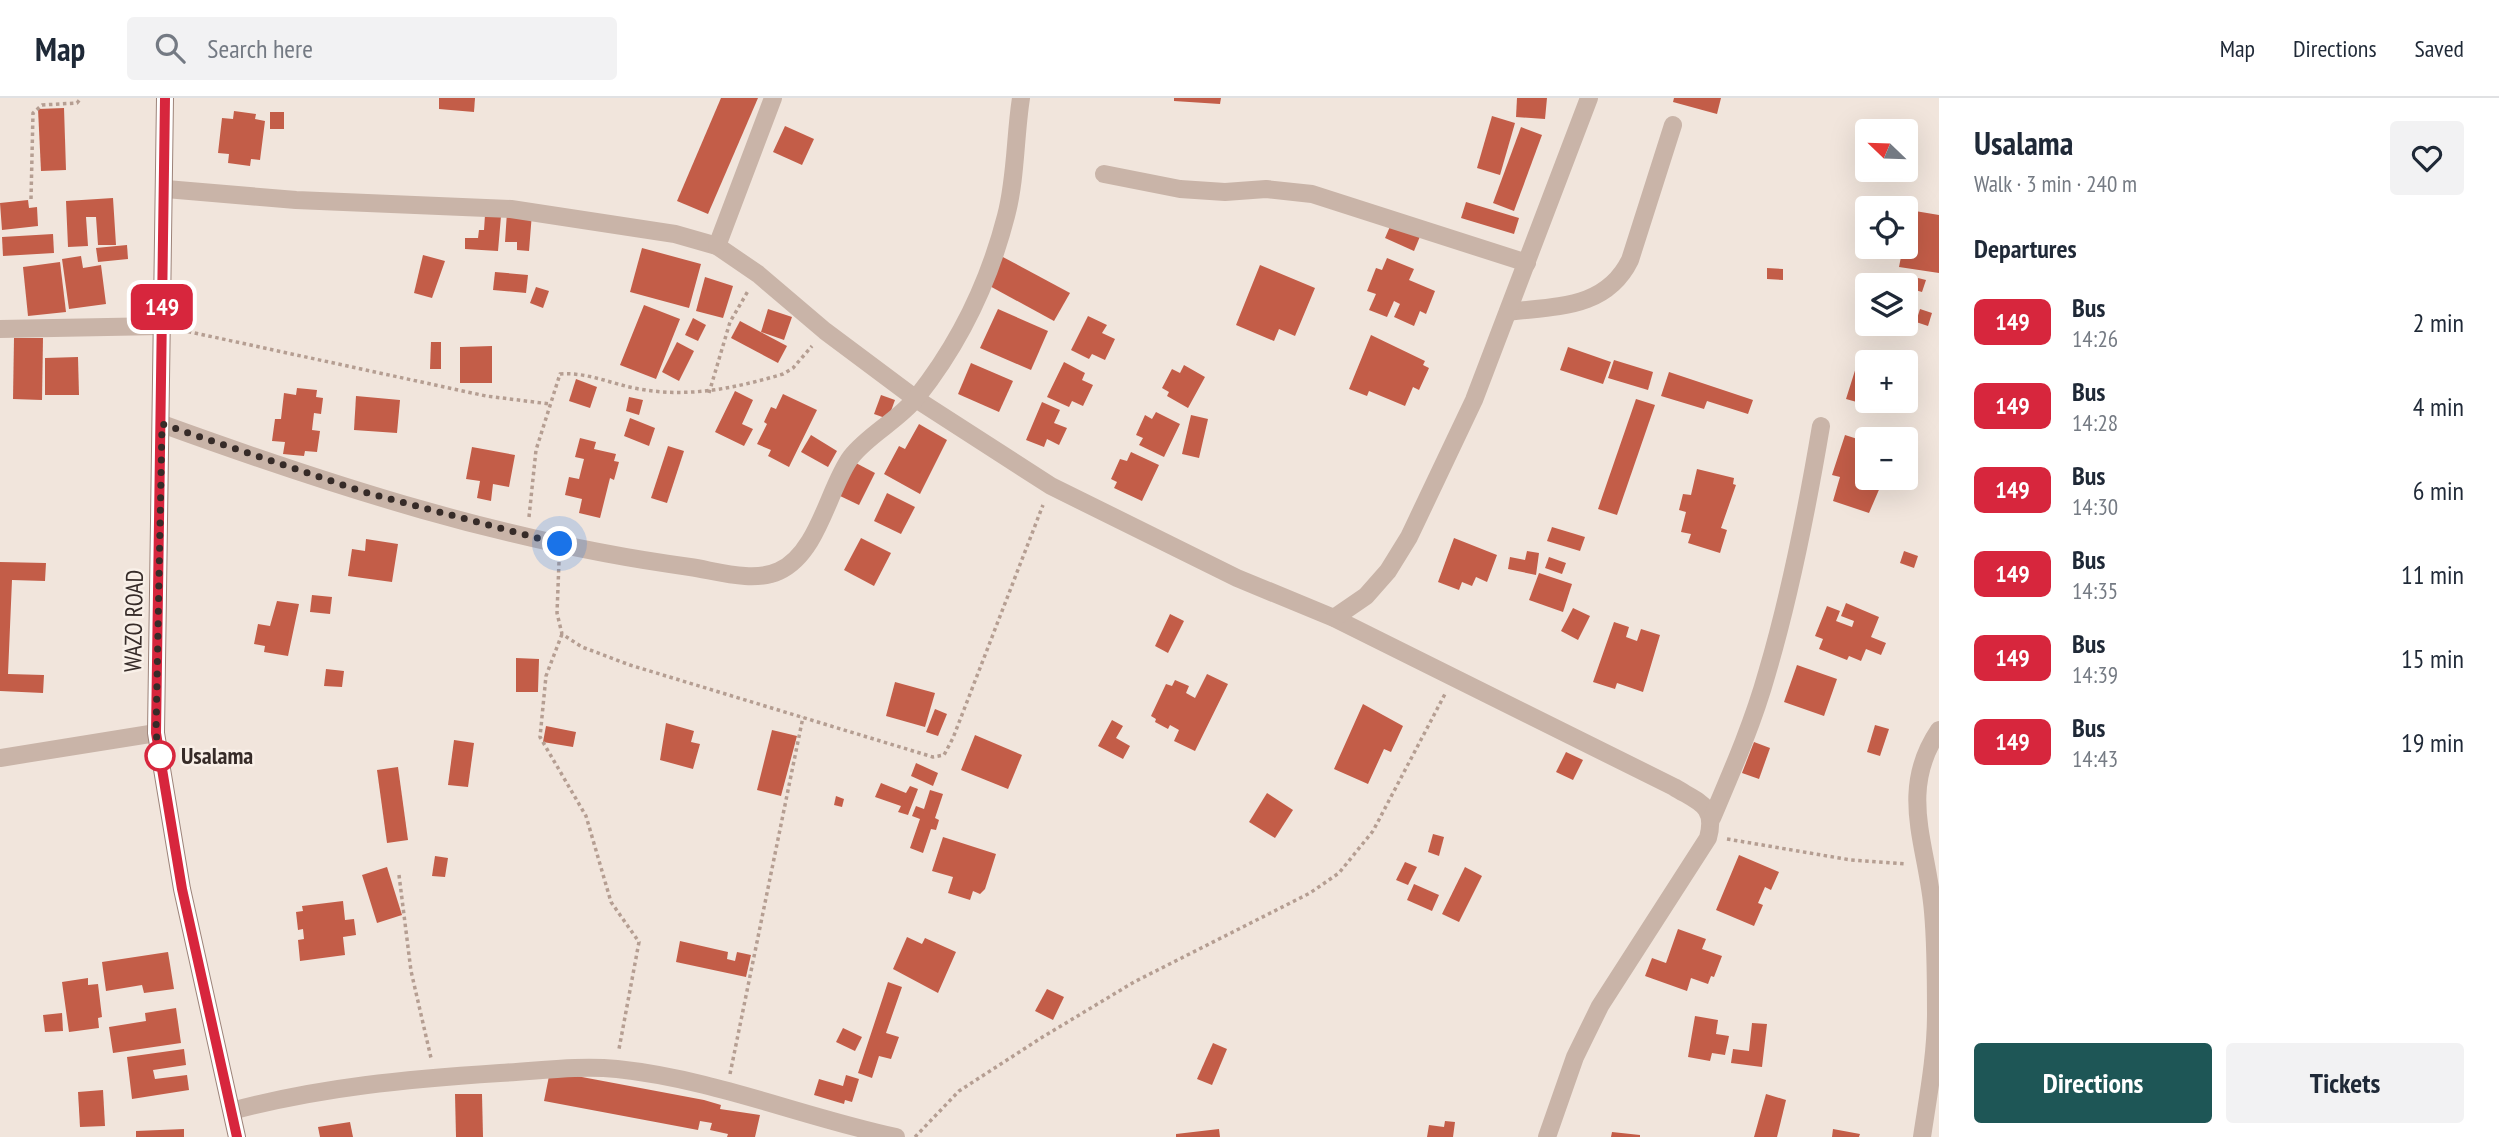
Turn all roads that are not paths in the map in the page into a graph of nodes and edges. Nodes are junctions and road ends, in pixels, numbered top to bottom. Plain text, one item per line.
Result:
1 (165, 98) edge
2 (773, 98) edge
3 (1021, 98) edge
4 (1589, 98) edge
5 (1673, 125) dead end
6 (1104, 174) dead end
7 (166, 189) junction
8 (717, 246) junction
9 (1527, 263) junction
10 (1508, 312) junction
11 (162, 326) junction
12 (0, 329) edge
13 (916, 399) junction
14 (162, 424) junction
15 (1821, 426) dead end
16 (1334, 618) junction
17 (1939, 730) edge
18 (156, 733) junction
19 (0, 758) edge
20 (1712, 818) junction
21 (232, 1111) junction
22 (237, 1137) edge
23 (896, 1137) edge
24 (1547, 1137) edge
25 (1922, 1137) edge

1 - 7 main road, WAZO ROAD
2 - 8 street
3 - 13 street
4 - 9 street
5 - 10 street
6 - 9 street
7 - 8 street
7 - 11 main road, WAZO ROAD
8 - 13 street
9 - 10 street
10 - 16 street
11 - 12 street
11 - 14 main road, WAZO ROAD
13 - 14 street
13 - 16 street
14 - 18 main road, WAZO ROAD
15 - 20 street
16 - 20 street
17 - 25 street
18 - 19 street
18 - 21 main road, WAZO ROAD
20 - 24 street
21 - 22 main road, WAZO ROAD
21 - 23 street

